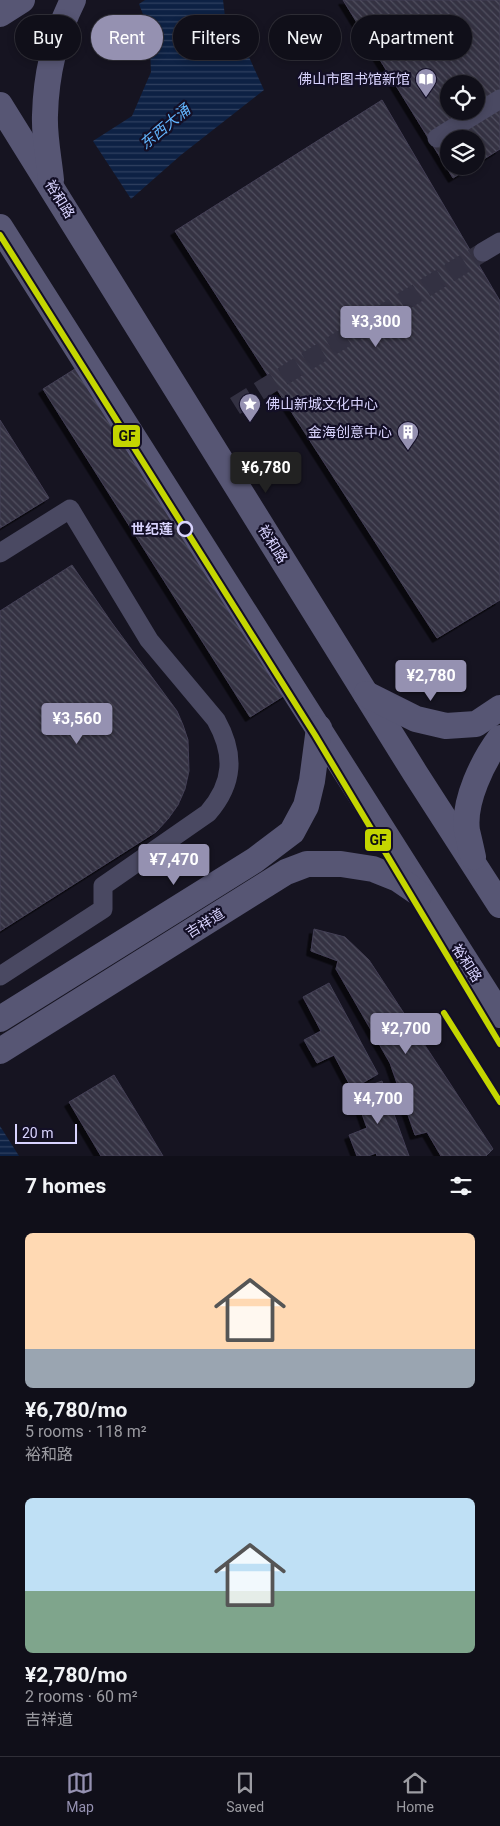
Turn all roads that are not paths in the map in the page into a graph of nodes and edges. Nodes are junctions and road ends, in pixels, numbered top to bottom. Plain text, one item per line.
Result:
1 (22, 0) edge
2 (73, 0) edge
3 (0, 14) edge
4 (500, 99) edge
5 (0, 105) edge
6 (437, 138) dead end
7 (52, 186) junction
8 (0, 227) edge
9 (500, 242) edge
10 (483, 252) tunnel mouth
11 (0, 553) edge
12 (366, 694) junction
13 (500, 708) edge
14 (319, 728) junction
15 (500, 738) edge
16 (476, 868) junction
17 (424, 897) junction
18 (500, 905) edge
19 (0, 976) edge
20 (500, 1015) edge
21 (0, 1019) edge
22 (0, 1051) edge

1 - 3 main road
2 - 7 main road
4 - 6 street
5 - 7 main road, 裕和路
7 - 12 main road, 裕和路
8 - 14 main road, 裕和路
9 - 10 street
11 - 19 street
12 - 13 main road
12 - 16 main road, 裕和路
14 - 17 main road, 裕和路
14 - 21 main road, 吉祥道
15 - 16 main road
16 - 18 main road, 裕和路
17 - 20 main road, 裕和路
17 - 22 main road, 吉祥道

